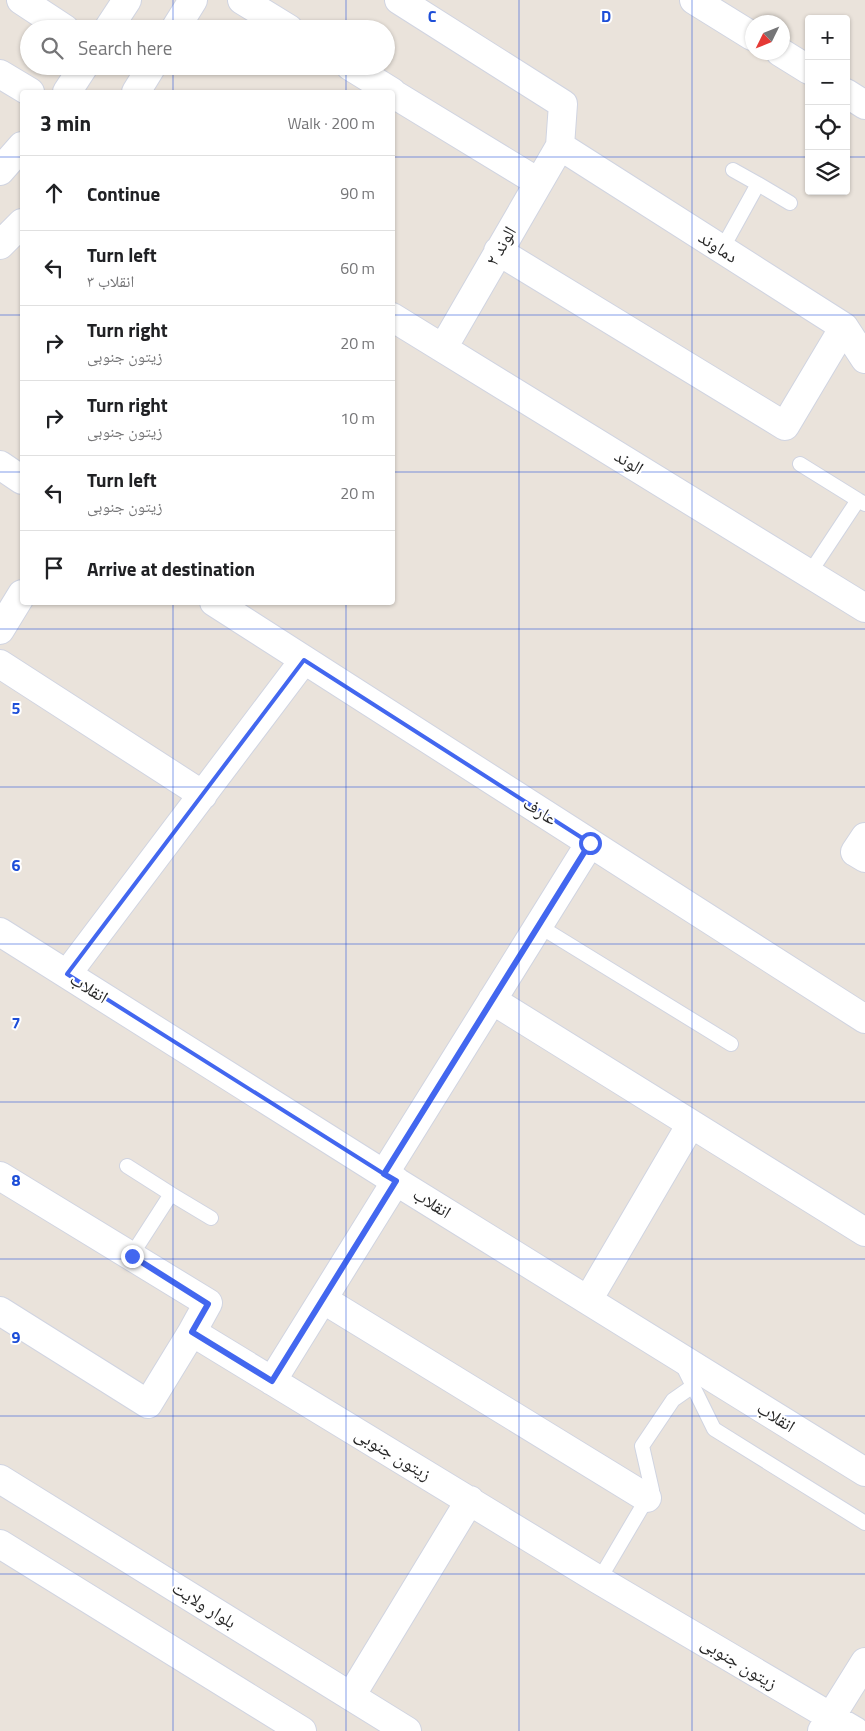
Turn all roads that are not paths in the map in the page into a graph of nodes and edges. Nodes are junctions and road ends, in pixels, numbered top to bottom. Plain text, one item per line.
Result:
1 (22, 0) edge
2 (127, 0) edge
3 (193, 0) edge
4 (242, 0) edge
5 (399, 0) edge
6 (694, 0) edge
7 (52, 20) edge
8 (114, 20) edge
9 (181, 20) edge
10 (274, 20) edge
11 (745, 32) edge
12 (790, 58) edge
13 (805, 68) edge
14 (0, 74) edge
15 (78, 75) edge
16 (146, 75) edge
17 (364, 75) edge
18 (27, 90) edge
19 (68, 90) edge
20 (137, 90) edge
21 (387, 90) edge
22 (395, 95) edge
23 (850, 96) edge
24 (865, 105) edge
25 (560, 146) junction
26 (20, 148) edge
27 (0, 170) edge
28 (733, 170) dead end
29 (538, 182) junction
30 (758, 184) junction
31 (790, 202) dead end
32 (20, 225) edge
33 (0, 245) edge
34 (722, 249) junction
35 (498, 251) junction
36 (395, 318) edge
37 (844, 327) junction
38 (443, 348) junction
39 (865, 359) edge
40 (800, 464) dead end
41 (0, 465) edge
42 (20, 479) edge
43 (862, 502) edge
44 (809, 574) junction
45 (20, 597) edge
46 (219, 605) edge
47 (865, 608) edge
48 (0, 630) edge
49 (304, 660) junction
50 (0, 664) edge
51 (202, 795) junction
52 (865, 836) edge
53 (590, 843) junction
54 (865, 858) edge
55 (539, 926) junction
56 (0, 932) edge
57 (67, 974) junction
58 (492, 1000) junction
59 (865, 1019) edge
60 (732, 1044) dead end
61 (691, 1124) junction
62 (127, 1166) dead end
63 (0, 1176) edge
64 (390, 1178) junction
65 (171, 1194) junction
66 (211, 1218) dead end
67 (865, 1232) edge
68 (132, 1256) junction
69 (324, 1300) junction
70 (588, 1300) junction
71 (0, 1311) edge
72 (192, 1332) junction
73 (679, 1356) junction
74 (272, 1381) junction
75 (693, 1386) junction
76 (865, 1472) edge
77 (0, 1480) edge
78 (647, 1498) junction
79 (470, 1500) junction
80 (865, 1523) edge
81 (0, 1544) edge
82 (599, 1580) junction
83 (865, 1662) edge
84 (351, 1696) junction
85 (826, 1724) edge
86 (302, 1731) edge
87 (407, 1731) edge
88 (855, 1731) edge

1 - 7 street
2 - 8 street
3 - 9 street
4 - 10 street
5 - 25 street
6 - 11 street
12 - 13 street
14 - 18 street
15 - 19 street
16 - 20 street
17 - 21 street
22 - 29 street
23 - 24 street
25 - 29 street, الوند ۲
25 - 34 street, دماوند
26 - 27 street
28 - 30 lane
29 - 35 street, الوند ۲
30 - 31 lane
30 - 34 lane
32 - 33 street
34 - 37 street, دماوند
35 - 37 street
35 - 38 street, الوند ۲
36 - 38 street, الوند
37 - 39 street, دماوند
38 - 44 street, الوند
40 - 43 lane
41 - 42 street
43 - 44 lane
44 - 47 street, الوند
45 - 48 street
46 - 49 street, عارف
49 - 51 street
49 - 53 street, عارف
50 - 51 street
51 - 57 street
52 - 54 street
53 - 55 street
53 - 59 street, عارف
55 - 58 street
55 - 60 lane
56 - 57 street, انقلاب
57 - 64 street, انقلاب
58 - 61 street
58 - 64 street
61 - 67 street
61 - 70 street
62 - 65 lane
63 - 68 street
64 - 69 street
64 - 70 street, انقلاب
65 - 66 lane
65 - 68 lane
68 - 72 street
69 - 74 street
69 - 78 street
70 - 73 street, انقلاب
71 - 72 street
72 - 74 street, زیتون جنوبی
73 - 75 lane
73 - 76 street, انقلاب
74 - 79 street, زیتون جنوبی
75 - 78 lane
75 - 80 lane
77 - 84 street, بلوار ولایت
78 - 82 lane
79 - 82 street, زیتون جنوبی
79 - 84 street
81 - 86 street
82 - 85 street, زیتون جنوبی
83 - 85 street
84 - 87 street, بلوار ولایت
85 - 88 street, زیتون جنوبی

